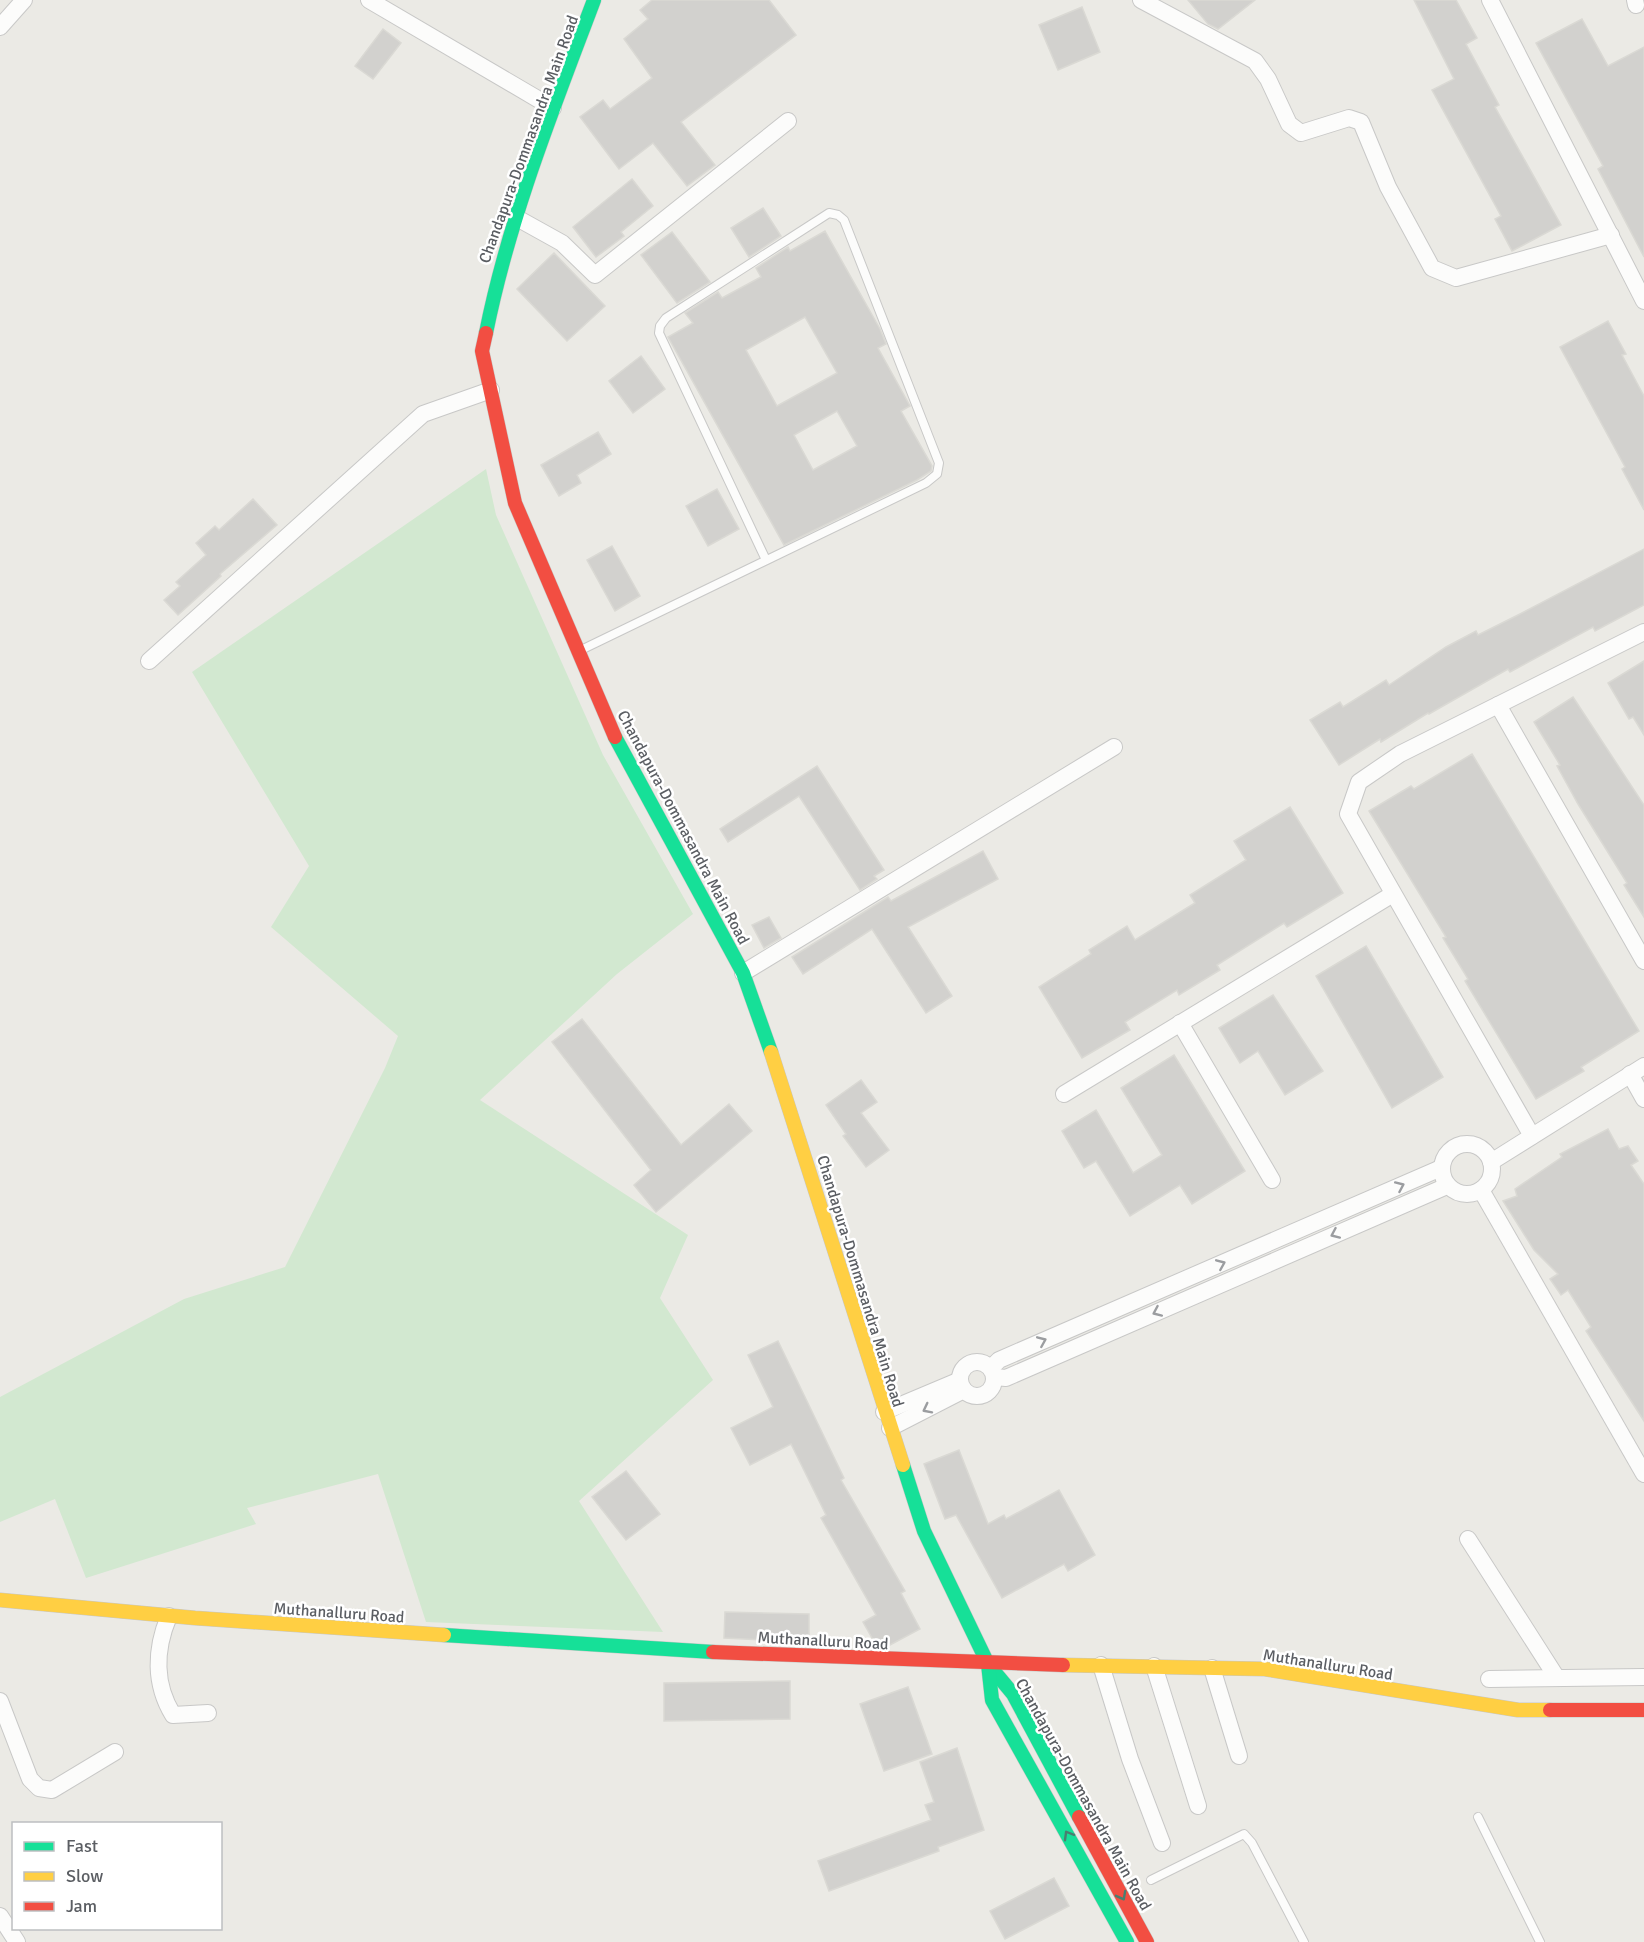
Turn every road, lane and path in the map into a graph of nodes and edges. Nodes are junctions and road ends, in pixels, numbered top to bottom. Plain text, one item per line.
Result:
1 (24, 0) edge
2 (369, 0) edge
3 (594, 0) edge
4 (1141, 0) edge
5 (1490, 0) edge
6 (0, 27) edge
7 (553, 108) junction
8 (788, 121) dead end
9 (517, 218) junction
10 (1611, 235) junction
11 (1644, 301) edge
12 (491, 390) junction
13 (766, 560) junction
14 (1644, 632) edge
15 (578, 651) junction
16 (149, 661) dead end
17 (1498, 705) junction
18 (1114, 747) dead end
19 (1393, 894) junction
20 (1644, 961) edge
21 (743, 973) junction
22 (1180, 1023) junction
23 (1637, 1070) edge
24 (1064, 1094) dead end
25 (1644, 1099) edge
26 (1532, 1136) junction
27 (1491, 1162) junction
28 (1441, 1168) junction
29 (1272, 1180) dead end
30 (1447, 1186) junction
31 (1481, 1190) junction
32 (993, 1372) junction
33 (962, 1385) junction
34 (887, 1420) junction
35 (1644, 1474) edge
36 (1468, 1539) dead end
37 (0, 1600) edge
38 (169, 1616) junction
39 (988, 1664) junction
40 (1101, 1665) junction
41 (1154, 1666) junction
42 (1212, 1668) junction
43 (1644, 1677) edge
44 (1557, 1678) junction
45 (1489, 1679) dead end
46 (0, 1701) edge
47 (1644, 1710) edge
48 (208, 1713) dead end
49 (115, 1752) dead end
50 (1239, 1756) dead end
51 (1198, 1806) dead end
52 (1478, 1817) dead end
53 (1162, 1843) dead end
54 (1151, 1880) dead end
55 (0, 1916) edge
56 (17, 1942) edge
57 (1127, 1942) edge
58 (1147, 1942) edge
59 (1304, 1942) edge
60 (1540, 1942) edge

1 - 6 street
2 - 7 street
3 - 7 main road, Chandapura-Dommasandra Main Road
4 - 10 street
5 - 10 street
7 - 9 main road, Chandapura-Dommasandra Main Road
8 - 9 street
9 - 12 main road, Chandapura-Dommasandra Main Road
10 - 11 street
12 - 15 main road, Chandapura-Dommasandra Main Road
12 - 16 street
13 - 13 lane
13 - 15 lane
14 - 17 street
15 - 21 main road, Chandapura-Dommasandra Main Road
17 - 19 street
17 - 20 street
18 - 21 street
19 - 22 street
19 - 26 street
21 - 34 main road, Chandapura-Dommasandra Main Road
22 - 24 street
22 - 29 street
23 - 25 street
23 - 26 street
26 - 27 street
27 - 28 street
27 - 31 street
28 - 30 street
32 -> 28 street
30 - 31 street
30 -> 32 street
31 - 35 street
32 - 33 street
32 - 33 street
33 - 34 street
34 - 39 main road, Chandapura-Dommasandra Main Road
36 - 44 street
37 - 38 main road, Muthanalluru Road
38 - 39 main road, Muthanalluru Road
38 - 48 street
39 - 40 main road, Muthanalluru Road
57 -> 39 main road, Chandapura-Dommasandra Main Road
39 -> 58 main road, Chandapura-Dommasandra Main Road
40 - 41 main road, Muthanalluru Road
40 - 53 street
41 - 42 main road, Muthanalluru Road
41 - 51 street
42 - 47 main road, Muthanalluru Road
42 - 50 street
43 - 44 street
44 - 45 street
46 - 49 street
52 - 60 lane
54 - 59 lane
55 - 56 street

